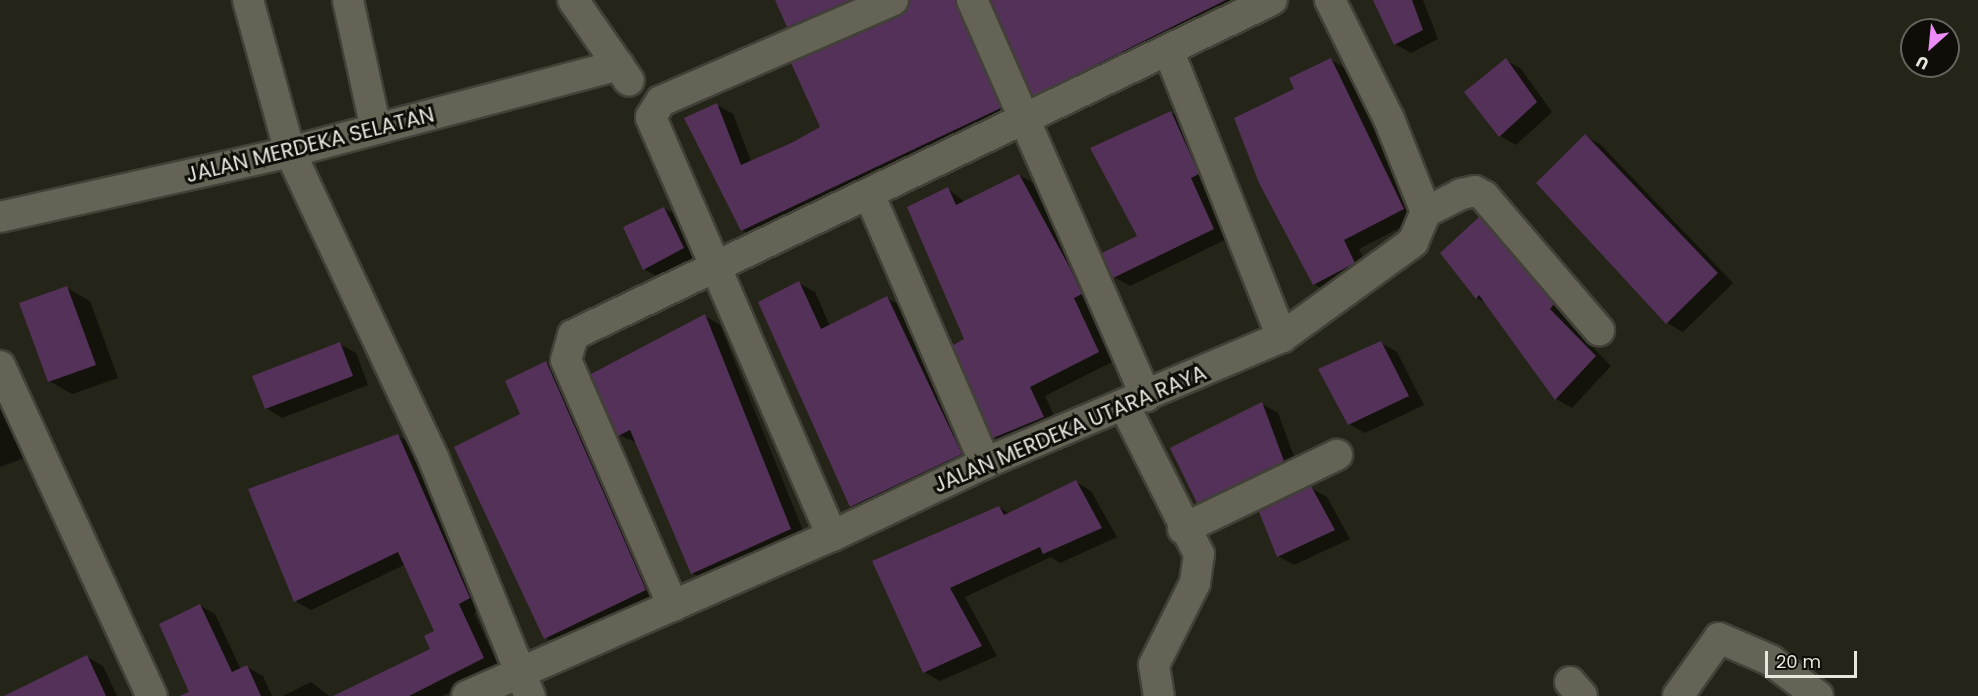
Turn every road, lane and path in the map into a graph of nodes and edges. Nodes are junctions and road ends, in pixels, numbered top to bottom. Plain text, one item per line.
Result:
1 (248, 0) edge
2 (348, 0) edge
3 (573, 0) edge
4 (893, 0) edge
5 (972, 0) edge
6 (1272, 0) edge
7 (1330, 0) edge
8 (1169, 52) junction
9 (634, 89) junction
10 (1023, 122) junction
11 (376, 129) junction
12 (290, 152) junction
13 (870, 196) junction
14 (1426, 212) junction
15 (0, 217) edge
16 (716, 270) junction
17 (1599, 330) dead end
18 (1282, 337) junction
19 (0, 366) edge
20 (1135, 402) junction
21 (1337, 455) dead end
22 (985, 463) junction
23 (1184, 529) junction
24 (832, 536) junction
25 (673, 606) junction
26 (524, 683) edge
27 (1823, 694) edge
28 (152, 696) edge
29 (467, 696) edge
30 (1160, 696) edge
31 (1678, 696) edge

1 - 12 street
2 - 11 street
3 - 9 street
4 - 9 street
5 - 10 street
6 - 8 street
7 - 14 street
8 - 10 street
8 - 18 street
9 - 11 street, JALAN MERDEKA SELATAN
9 - 16 street
10 - 13 street
10 - 20 street
11 - 12 street, JALAN MERDEKA SELATAN
12 - 15 street, JALAN MERDEKA SELATAN
12 - 26 street
13 - 16 street
13 - 22 street
14 - 17 street
14 - 18 street, JALAN MERDEKA UTARA RAYA
16 - 24 street
16 - 25 street
18 - 20 street, JALAN MERDEKA UTARA RAYA
19 - 28 street
20 - 22 street, JALAN MERDEKA UTARA RAYA
20 - 23 street
21 - 23 street
22 - 24 street, JALAN MERDEKA UTARA RAYA
23 - 30 street
24 - 25 street, JALAN MERDEKA UTARA RAYA
25 - 26 street, JALAN MERDEKA UTARA RAYA
26 - 29 street, JALAN MERDEKA UTARA RAYA
27 - 31 street

